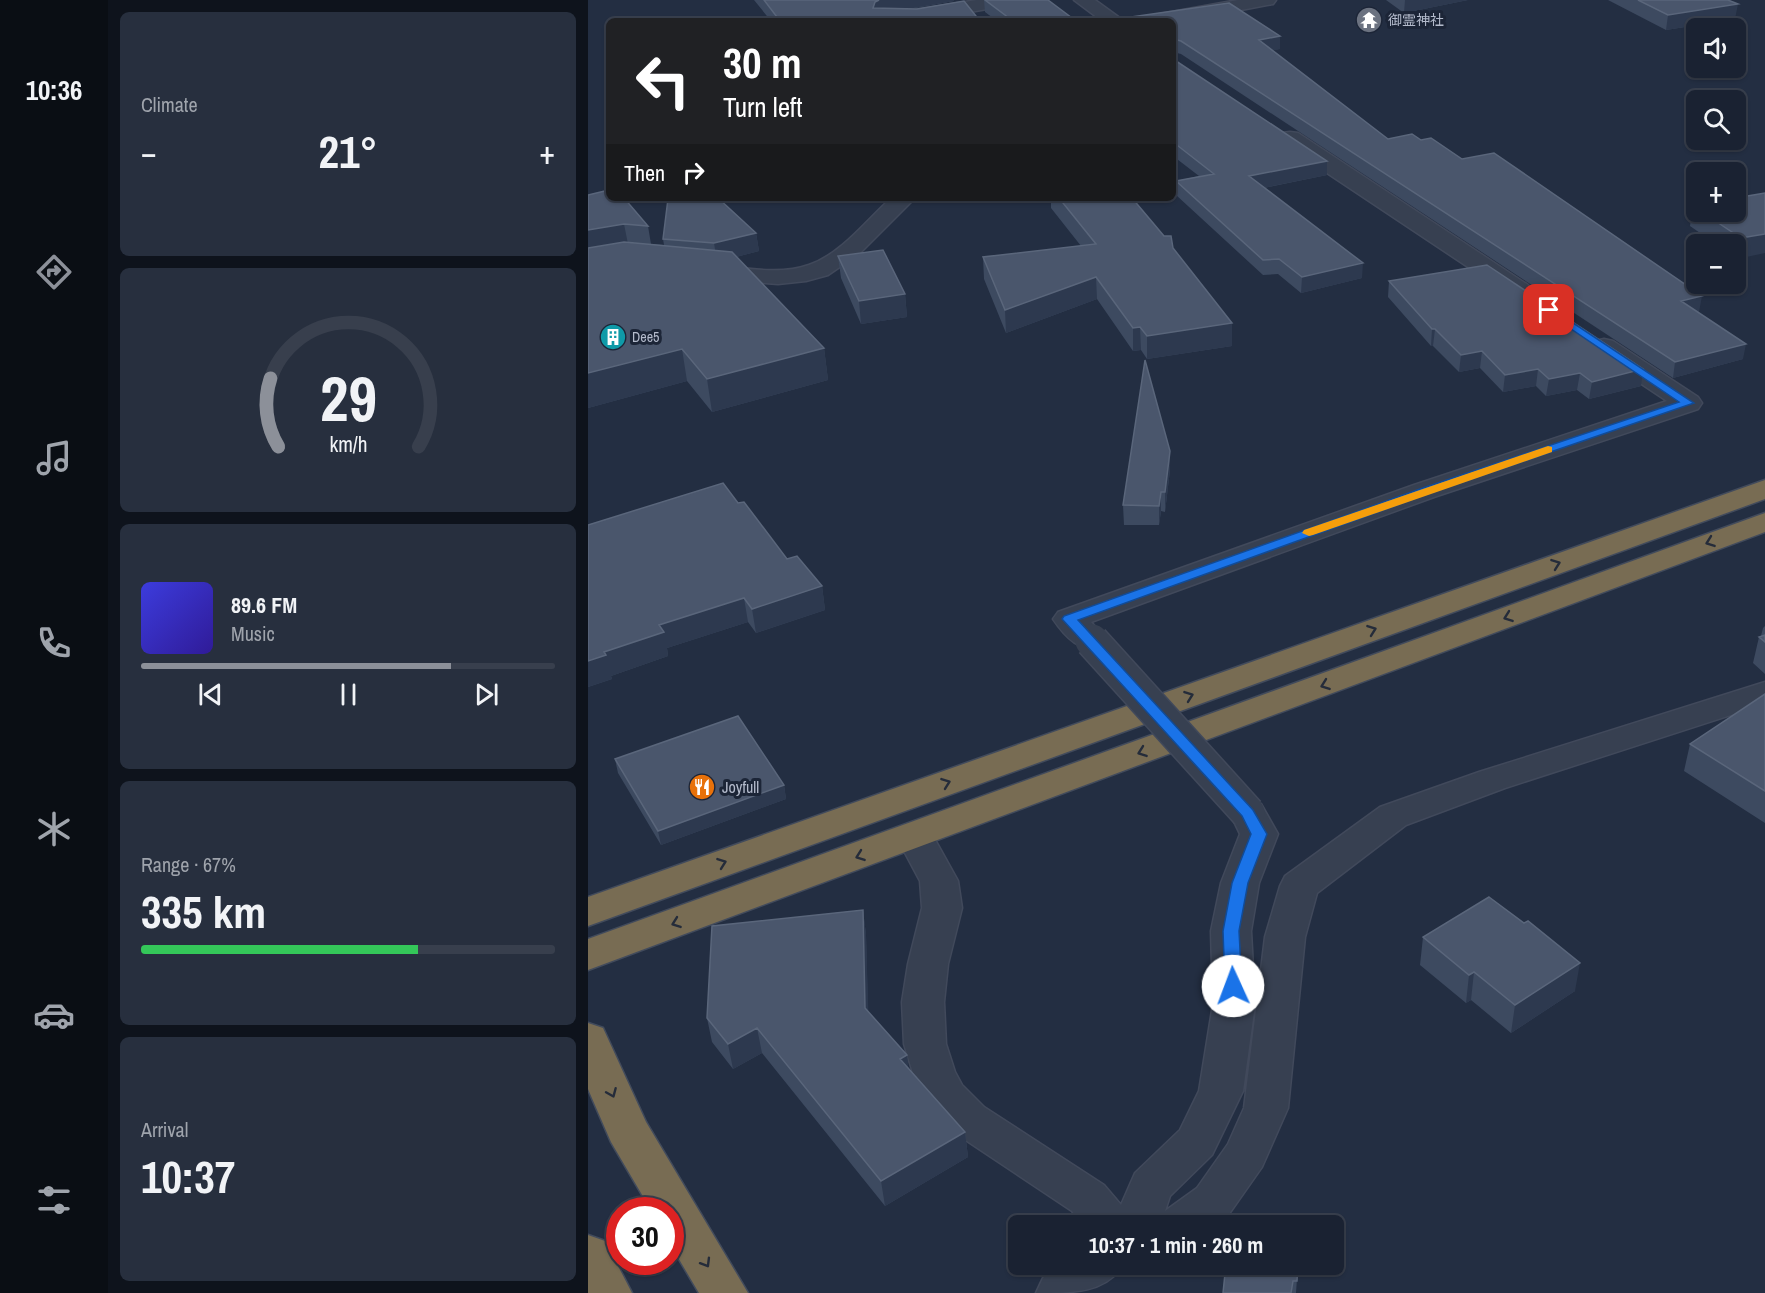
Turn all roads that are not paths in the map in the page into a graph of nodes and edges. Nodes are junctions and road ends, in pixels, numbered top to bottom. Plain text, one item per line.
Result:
1 (1010, 0) edge
2 (1083, 0) edge
3 (1267, 0) edge
4 (903, 18) edge
5 (1110, 18) edge
6 (1171, 18) edge
7 (1272, 126) edge
8 (901, 201) edge
9 (685, 268) edge
10 (1539, 304) edge
11 (1589, 337) edge
12 (1765, 489) edge
13 (1765, 522) edge
14 (1765, 693) edge
15 (915, 836) junction
16 (588, 912) edge
17 (588, 956) edge
18 (588, 1039) edge
19 (1102, 1215) edge
20 (1140, 1215) edge
21 (1194, 1215) edge
22 (588, 1255) edge
23 (1085, 1275) edge
24 (608, 1293) edge
25 (724, 1293) edge
26 (1060, 1293) edge

1 - 4 street
2 - 5 street
3 - 6 street
7 - 10 street
8 - 9 street
11 - 20 street, bridge
16 -> 12 highway
13 -> 15 highway
14 - 21 street
15 -> 17 highway
15 - 19 street
18 -> 25 highway
22 - 24 highway
23 - 26 street

